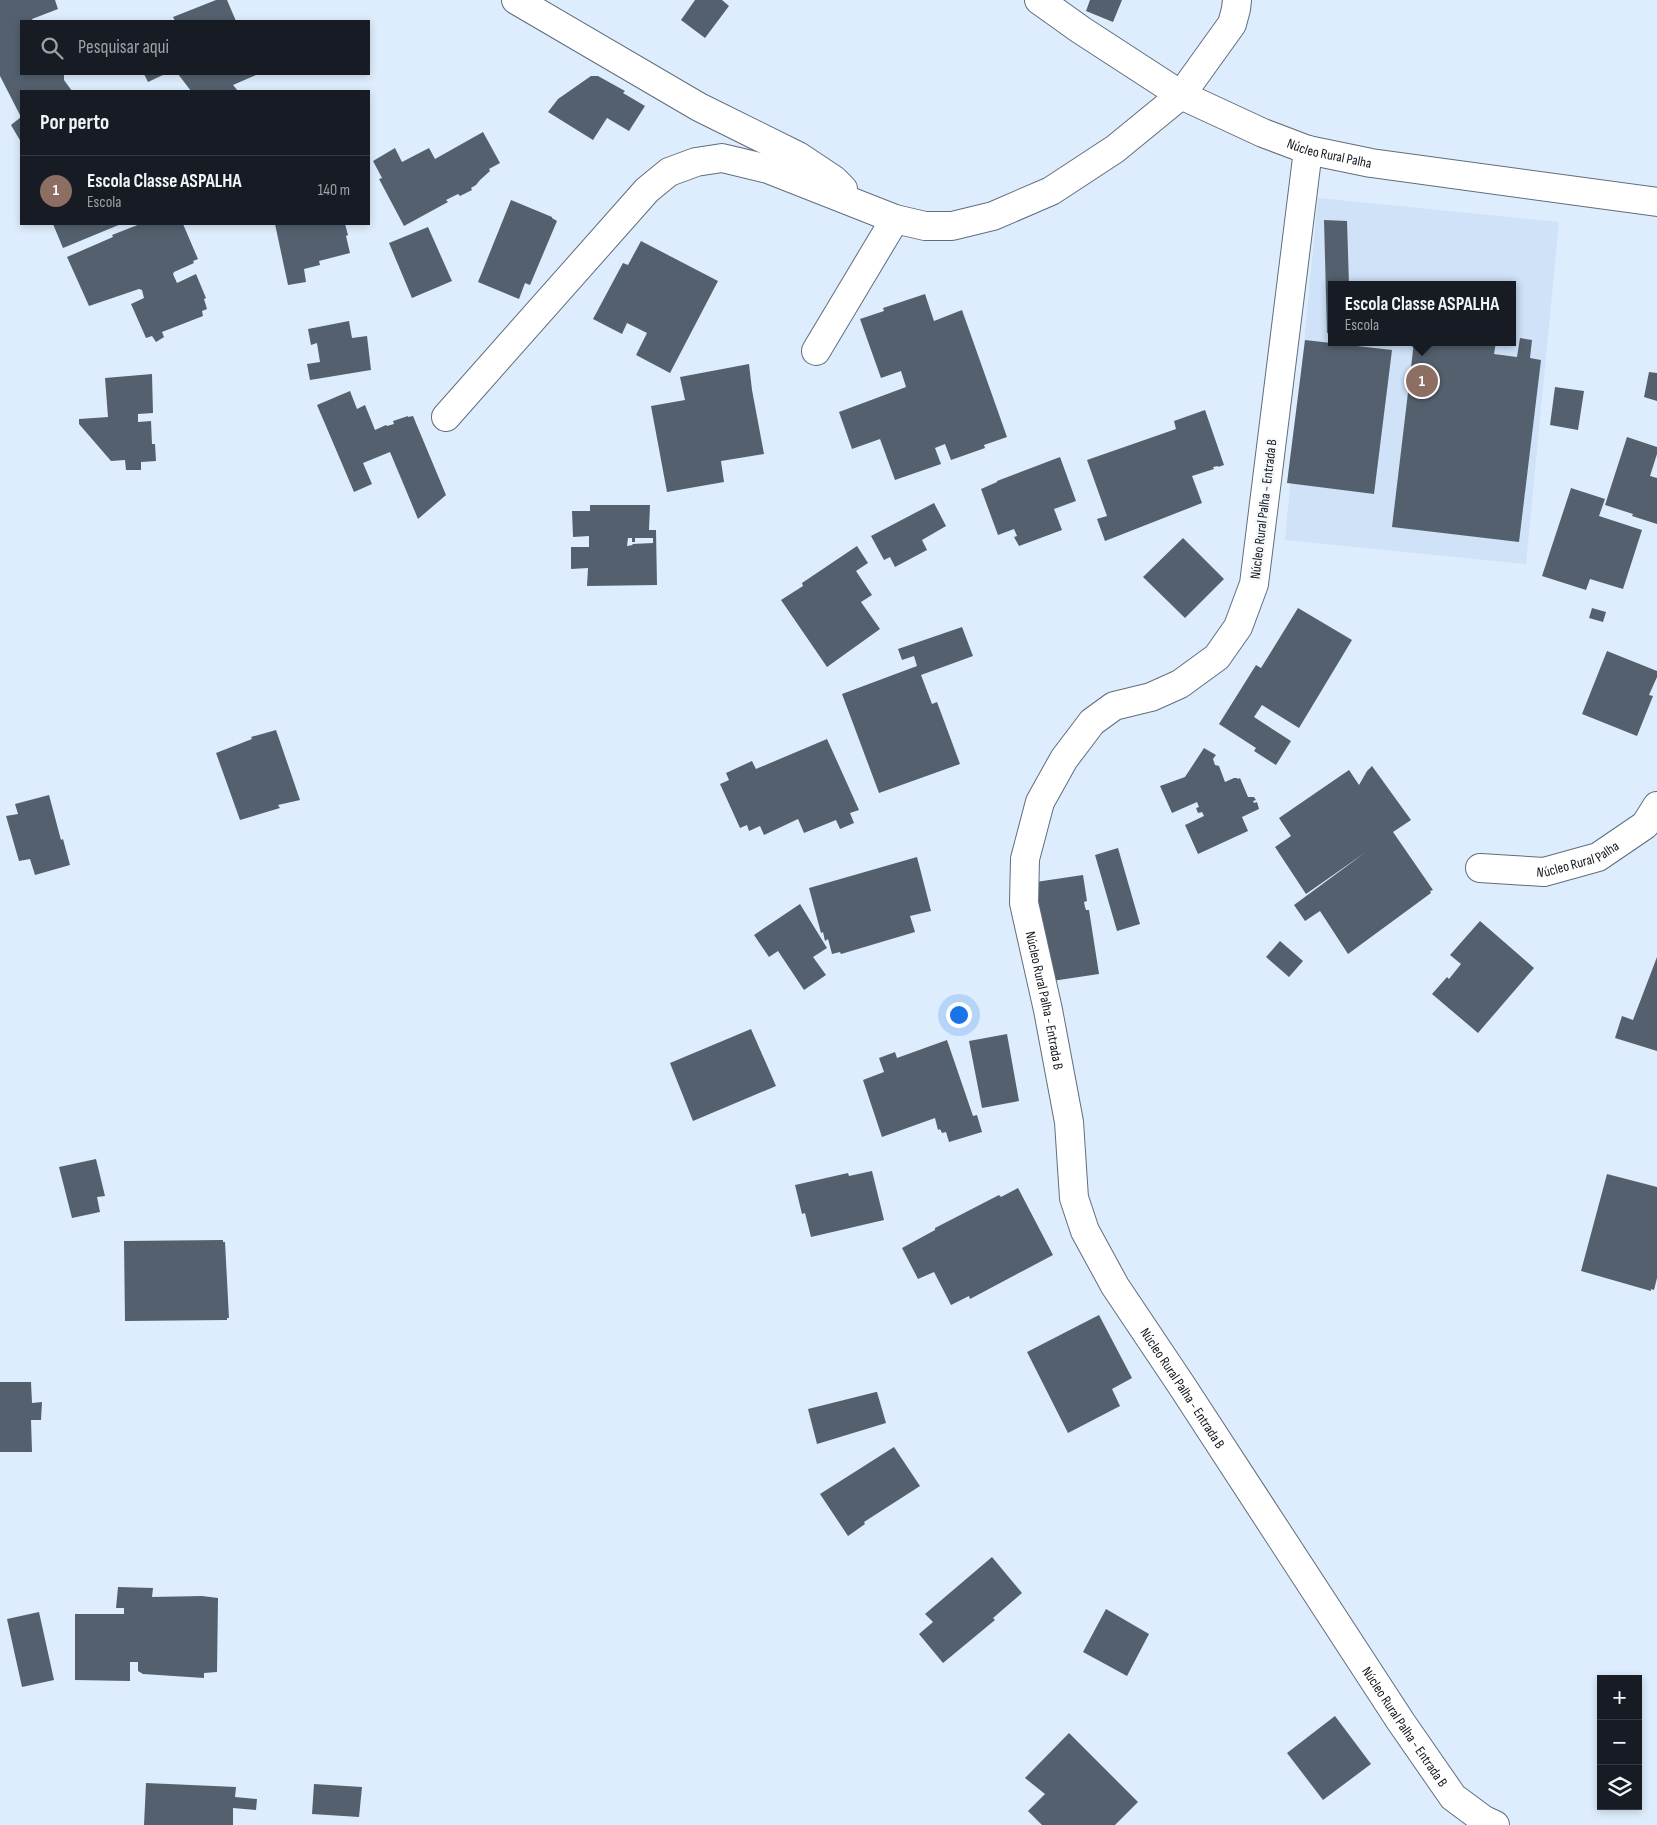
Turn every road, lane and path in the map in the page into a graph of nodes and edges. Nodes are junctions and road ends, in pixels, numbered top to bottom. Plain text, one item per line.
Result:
1 (516, 0) edge
2 (1039, 0) edge
3 (1237, 0) edge
4 (1181, 95) junction
5 (1308, 150) junction
6 (1657, 202) edge
7 (861, 207) junction
8 (895, 219) junction
9 (816, 351) dead end
10 (446, 417) dead end
11 (1657, 806) edge
12 (1480, 868) dead end
13 (1496, 1825) edge

1 - 7 street
2 - 4 street, Núcleo Rural Palha
3 - 4 street
4 - 5 street, Núcleo Rural Palha
4 - 8 street
5 - 6 street, Núcleo Rural Palha
5 - 13 street, Núcleo Rural Palha - Entrada B
7 - 8 street
7 - 10 street
8 - 9 street
11 - 12 street, Núcleo Rural Palha

